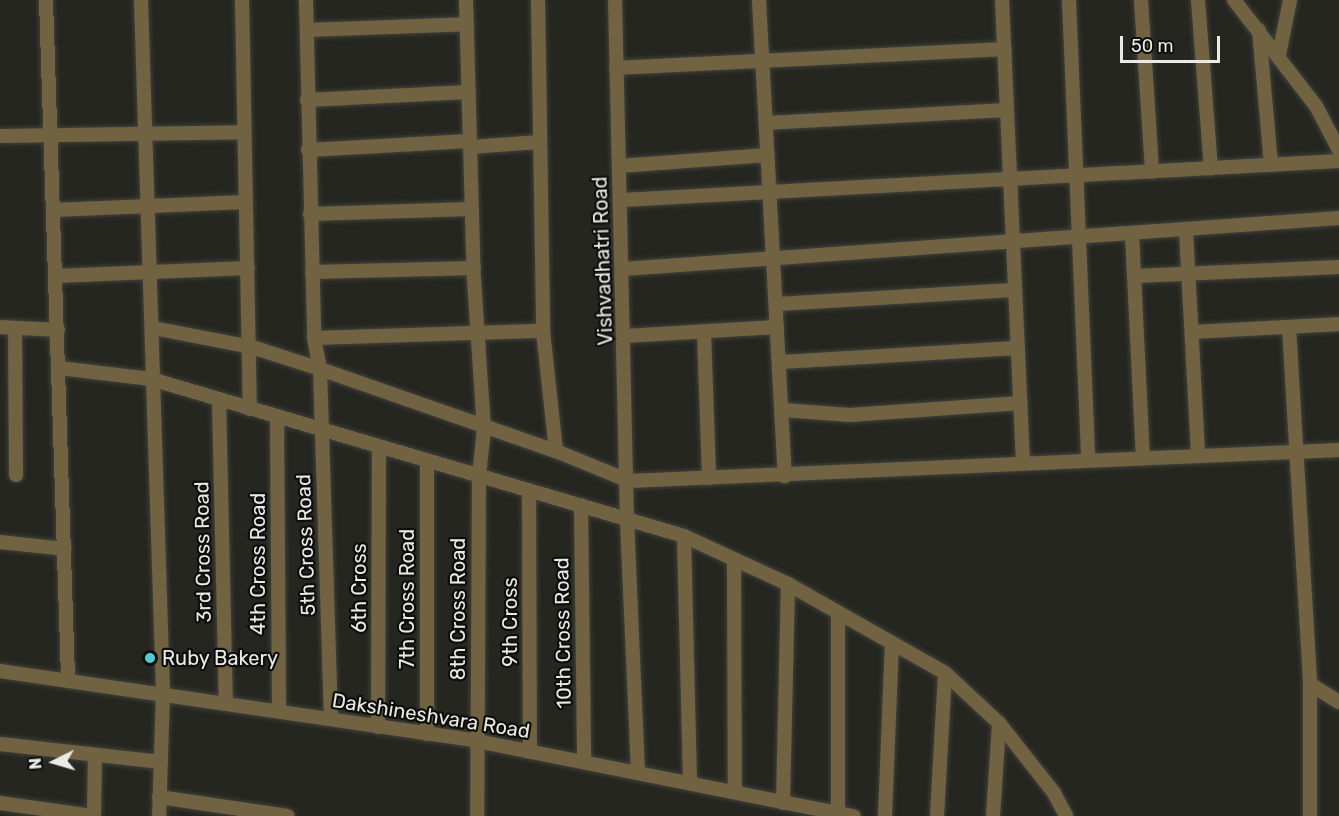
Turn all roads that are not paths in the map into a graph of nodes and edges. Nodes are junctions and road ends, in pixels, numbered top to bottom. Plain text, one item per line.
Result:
1 (46, 0) edge
2 (141, 0) edge
3 (243, 0) edge
4 (306, 0) edge
5 (466, 0) edge
6 (538, 0) edge
7 (615, 0) edge
8 (759, 0) edge
9 (1002, 0) edge
10 (1069, 0) edge
11 (1141, 0) edge
12 (1198, 0) edge
13 (1234, 0) edge
14 (1290, 0) edge
15 (467, 24) junction
16 (1259, 27) junction
17 (307, 30) junction
18 (1005, 49) junction
19 (1279, 54) junction
20 (763, 61) junction
21 (616, 68) junction
22 (469, 92) junction
23 (306, 100) junction
24 (1005, 110) junction
25 (766, 123) junction
26 (244, 132) junction
27 (146, 135) junction
28 (0, 136) edge
29 (51, 136) junction
30 (539, 142) junction
31 (1338, 142) edge
32 (470, 144) junction
33 (308, 150) junction
34 (768, 154) junction
35 (1339, 161) edge
36 (1271, 164) junction
37 (619, 166) junction
38 (1211, 169) junction
39 (1152, 172) junction
40 (1076, 175) junction
41 (1011, 181) junction
42 (771, 190) junction
43 (622, 200) junction
44 (246, 202) junction
45 (147, 206) junction
46 (472, 209) junction
47 (54, 210) junction
48 (310, 214) junction
49 (1339, 218) edge
50 (1186, 231) junction
51 (1132, 234) junction
52 (1079, 237) junction
53 (1012, 241) junction
54 (773, 259) junction
55 (1339, 267) edge
56 (248, 268) junction
57 (474, 268) junction
58 (151, 269) junction
59 (623, 270) junction
60 (312, 272) junction
61 (1189, 274) junction
62 (56, 276) junction
63 (1135, 276) junction
64 (1015, 290) junction
65 (776, 304) junction
66 (1339, 324) edge
67 (0, 327) edge
68 (777, 327) junction
69 (1289, 327) junction
70 (15, 328) junction
71 (153, 328) junction
72 (58, 330) junction
73 (543, 331) junction
74 (704, 332) junction
75 (1192, 332) junction
76 (477, 333) junction
77 (625, 336) junction
78 (314, 338) junction
79 (252, 347) junction
80 (1018, 348) junction
81 (780, 362) junction
82 (59, 368) junction
83 (320, 369) junction
84 (151, 379) junction
85 (219, 400) junction
86 (1021, 403) junction
87 (250, 409) junction
88 (783, 410) junction
89 (277, 416) junction
90 (321, 428) junction
91 (484, 429) junction
92 (379, 449) junction
93 (1339, 450) edge
94 (556, 451) junction
95 (1297, 452) junction
96 (1198, 455) junction
97 (1143, 457) junction
98 (1088, 459) junction
99 (1023, 461) junction
100 (427, 463) junction
101 (16, 475) dead end
102 (478, 476) junction
103 (785, 476) junction
104 (709, 478) junction
105 (629, 481) junction
106 (529, 491) junction
107 (580, 505) junction
108 (627, 520) junction
109 (684, 536) junction
110 (0, 542) edge
111 (65, 549) junction
112 (734, 559) junction
113 (788, 584) junction
114 (838, 613) junction
115 (892, 645) junction
116 (0, 670) edge
117 (945, 673) junction
118 (68, 679) junction
119 (1310, 684) junction
120 (163, 692) junction
121 (1339, 702) edge
122 (226, 703) junction
123 (279, 711) junction
124 (331, 719) junction
125 (999, 723) junction
126 (378, 727) junction
127 (427, 734) junction
128 (477, 741) junction
129 (0, 744) edge
130 (530, 752) junction
131 (95, 755) junction
132 (584, 760) junction
133 (161, 762) junction
134 (638, 770) junction
135 (690, 783) junction
136 (735, 792) junction
137 (159, 797) junction
138 (0, 803) edge
139 (783, 803) junction
140 (811, 812) edge
141 (838, 813) junction
142 (93, 816) edge
143 (159, 816) edge
144 (288, 816) edge
145 (477, 816) edge
146 (854, 816) edge
147 (885, 816) edge
148 (936, 816) edge
149 (993, 816) edge
150 (1066, 816) edge
151 (1310, 816) edge

1 - 29 street
2 - 27 street
3 - 26 street
4 - 17 street, 5th Cross Road
5 - 15 street, 8th Cross Road
6 - 30 street
7 - 21 street, Vishvadhatri Road
8 - 20 street
9 - 18 street
10 - 40 street
11 - 39 street
12 - 38 street
13 - 16 street
14 - 19 street
15 - 17 street
15 - 22 street, 8th Cross Road
16 - 19 street
16 - 36 street
17 - 23 street, 5th Cross Road
18 - 20 street
18 - 24 street
19 - 31 street
20 - 21 street
20 - 25 street
21 - 37 street, Vishvadhatri Road
22 - 23 street
22 - 32 street, 8th Cross Road
23 - 33 street, 5th Cross Road
24 - 25 street
24 - 41 street
25 - 34 street
26 - 27 street
26 - 44 street
27 - 29 street
27 - 45 street
28 - 29 street
29 - 47 street
30 - 32 street
30 - 73 street
32 - 33 street
32 - 46 street, 8th Cross Road
33 - 48 street, 5th Cross Road
34 - 37 street
34 - 42 street
35 - 36 street
36 - 38 street
37 - 43 street, Vishvadhatri Road
38 - 39 street
39 - 40 street
40 - 41 street
40 - 52 street
41 - 42 street
41 - 53 street
42 - 43 street
42 - 54 street
43 - 59 street, Vishvadhatri Road
44 - 45 street
44 - 56 street
45 - 47 street
45 - 58 street
46 - 48 street
46 - 57 street, 8th Cross Road
47 - 62 street
48 - 60 street, 5th Cross Road
49 - 50 street
50 - 51 street
50 - 61 street
51 - 52 street
51 - 63 street
52 - 53 street
52 - 98 street
53 - 54 street
53 - 64 street
54 - 59 street
54 - 65 street
55 - 61 street
56 - 58 street
56 - 79 street
57 - 60 street
57 - 76 street, 8th Cross Road
58 - 62 street
58 - 71 street
59 - 77 street, Vishvadhatri Road
60 - 78 street, 5th Cross Road
61 - 63 street
61 - 75 street
62 - 72 street
63 - 97 street
64 - 65 street
64 - 80 street
65 - 68 street
66 - 69 street
67 - 70 street
68 - 74 street
68 - 81 street
69 - 75 street
69 - 95 street
70 - 72 street
70 - 101 street
71 - 79 street
71 - 84 street
72 - 82 street
73 - 76 street
73 - 94 street
74 - 77 street
74 - 104 street
75 - 96 street
76 - 78 street
76 - 91 street, 8th Cross Road
77 - 105 street, Vishvadhatri Road
78 - 83 street, 5th Cross Road
79 - 83 street
79 - 87 street
80 - 81 street
80 - 86 street
81 - 88 street
82 - 84 street
82 - 111 street
83 - 90 street, 5th Cross Road
83 - 91 street
84 - 85 street
84 - 120 street
85 - 87 street
85 - 122 street, 3rd Cross Road
86 - 88 street
86 - 99 street
87 - 89 street
88 - 103 street
89 - 90 street
89 - 123 street, 4th Cross Road
90 - 92 street
90 - 124 street, 5th Cross Road
91 - 94 street
91 - 102 street, 8th Cross Road
92 - 100 street
92 - 126 street, 6th Cross
93 - 95 street
94 - 105 street
95 - 96 street
95 - 119 street
96 - 97 street
97 - 98 street
98 - 99 street
99 - 103 street
100 - 102 street
100 - 127 street, 7th Cross Road
102 - 106 street
102 - 128 street, 8th Cross Road
103 - 104 street
104 - 105 street
105 - 108 street, Vishvadhatri Road
106 - 107 street
106 - 130 street, 9th Cross
107 - 108 street
107 - 132 street, 10th Cross Road
108 - 109 street
108 - 134 street, Vishvadhatri Road
109 - 112 street
109 - 135 street
110 - 111 street
111 - 118 street
112 - 113 street
112 - 136 street
113 - 114 street
113 - 139 street
114 - 115 street
114 - 141 street
115 - 117 street
115 - 147 street
116 - 118 street, Dakshineshvara Road
117 - 125 street
117 - 148 street
118 - 120 street, Dakshineshvara Road
119 - 121 street
119 - 151 street
120 - 122 street, Dakshineshvara Road
120 - 133 street
122 - 123 street, Dakshineshvara Road
123 - 124 street, Dakshineshvara Road
124 - 126 street, Dakshineshvara Road
125 - 149 street
125 - 150 street
126 - 127 street, Dakshineshvara Road
127 - 128 street, Dakshineshvara Road
128 - 130 street, Dakshineshvara Road
128 - 145 street, 8th Cross Road
129 - 131 street
130 - 132 street, Dakshineshvara Road
131 - 133 street
131 - 142 street
132 - 134 street, Dakshineshvara Road
133 - 137 street
134 - 135 street, Dakshineshvara Road
135 - 136 street, Dakshineshvara Road
136 - 139 street, Dakshineshvara Road
137 - 143 street
137 - 144 street
138 - 142 street
139 - 140 street, Dakshineshvara Road
140 - 141 street, Dakshineshvara Road
141 - 146 street, Dakshineshvara Road

